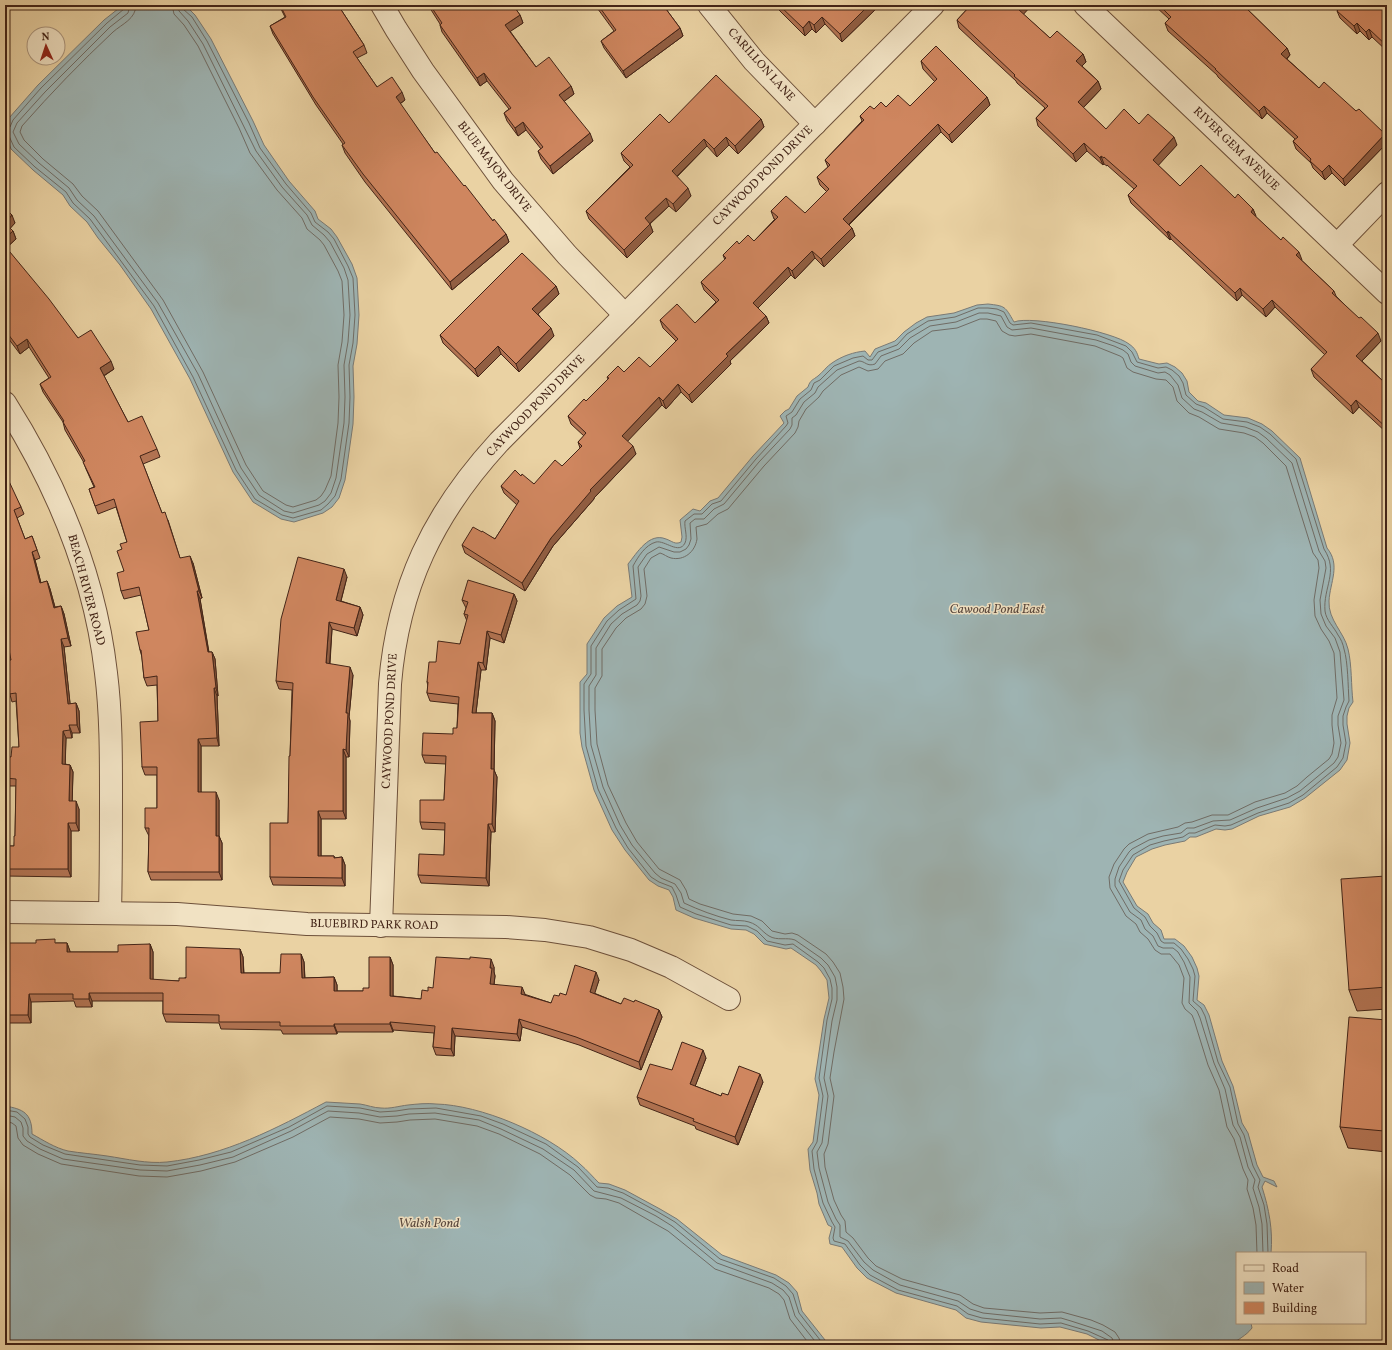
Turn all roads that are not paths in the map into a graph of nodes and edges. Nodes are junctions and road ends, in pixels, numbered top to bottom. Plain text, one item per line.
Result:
1 (382, 5) edge
2 (709, 5) edge
3 (933, 5) edge
4 (1085, 5) edge
5 (815, 124) junction
6 (1387, 193) edge
7 (1337, 245) junction
8 (1387, 293) edge
9 (625, 315) junction
10 (5, 403) edge
11 (5, 912) edge
12 (110, 913) junction
13 (381, 926) junction
14 (729, 999) dead end

1 - 9 street, BLUE MAJOR DRIVE
2 - 5 street, CARILLON LANE
3 - 5 street, CAYWOOD POND DRIVE
4 - 7 street, RIVER GEM AVENUE
5 - 9 street, CAYWOOD POND DRIVE
6 - 7 street
7 - 8 street, RIVER GEM AVENUE
9 - 13 street, CAYWOOD POND DRIVE
10 - 12 street, BEACH RIVER ROAD
11 - 12 street, BLUEBIRD PARK ROAD
12 - 13 street, BLUEBIRD PARK ROAD
13 - 14 street, BLUEBIRD PARK ROAD

